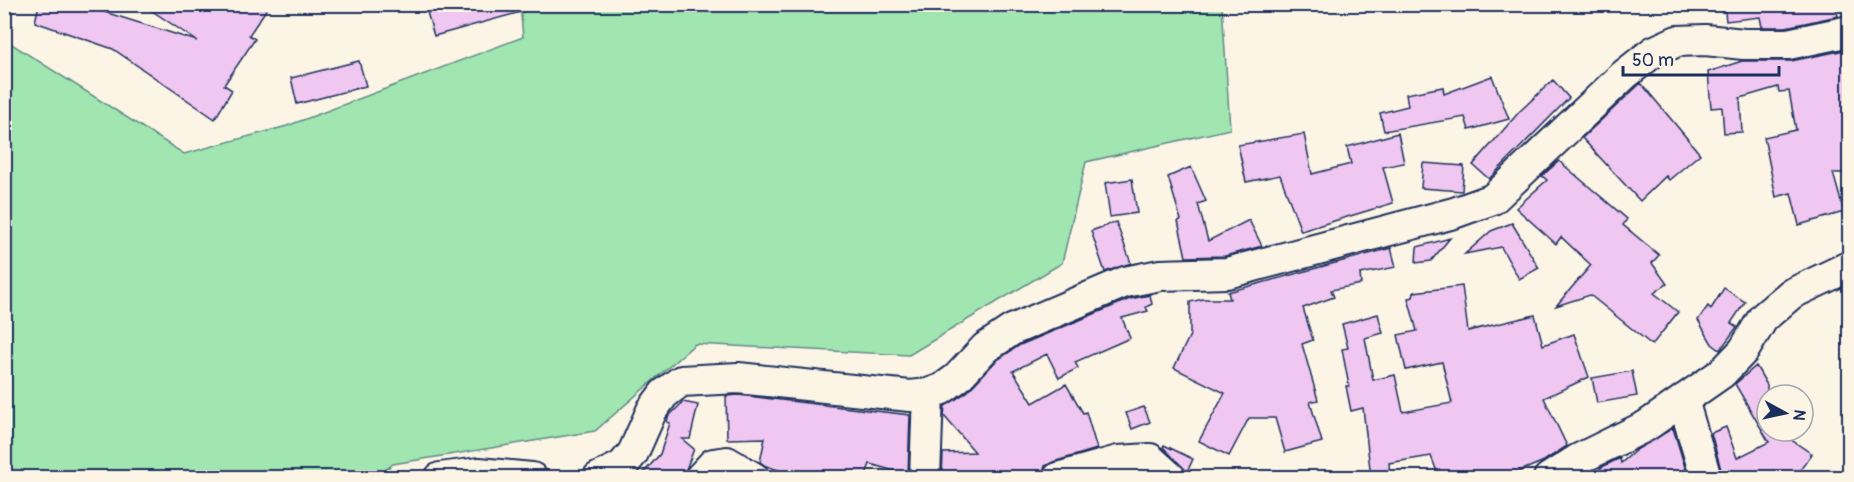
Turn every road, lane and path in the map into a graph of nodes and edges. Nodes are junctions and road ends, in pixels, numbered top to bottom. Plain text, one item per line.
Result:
1 (1850, 31) edge
2 (1850, 266) edge
3 (928, 394) junction
4 (1683, 400) junction
5 (440, 477) edge
6 (532, 477) edge
7 (598, 477) edge
8 (700, 477) edge
9 (754, 477) edge
10 (925, 477) edge
11 (1058, 477) edge
12 (1171, 477) edge
13 (1549, 477) edge
14 (1706, 477) edge

1 - 3 street
2 - 4 street
3 - 7 street
3 - 10 street
4 - 13 street
4 - 14 street
5 - 6 street
8 - 9 street
11 - 12 street

